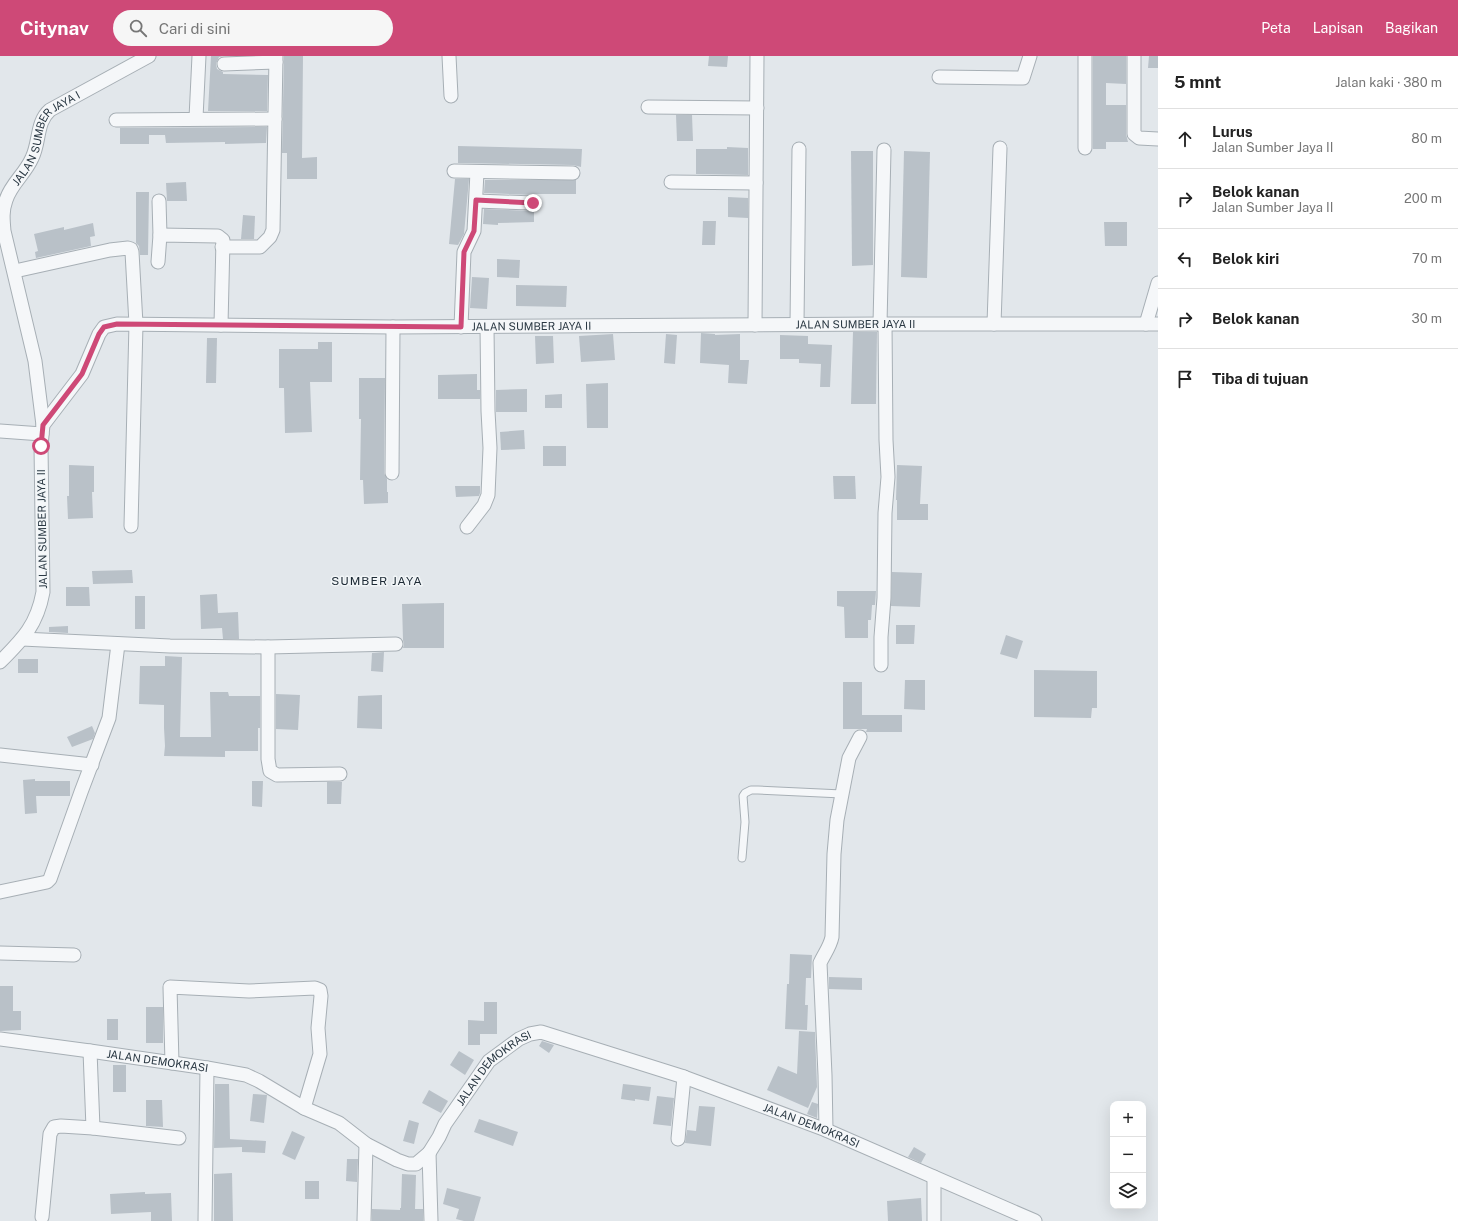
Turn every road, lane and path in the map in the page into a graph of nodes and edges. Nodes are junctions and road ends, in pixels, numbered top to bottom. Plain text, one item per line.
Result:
1 (149, 56) edge
2 (199, 56) edge
3 (449, 56) edge
4 (757, 56) edge
5 (1030, 56) edge
6 (1085, 56) edge
7 (1134, 56) edge
8 (276, 59) edge
9 (224, 64) dead end
10 (940, 77) dead end
11 (451, 96) dead end
12 (648, 107) dead end
13 (756, 108) junction
14 (196, 118) junction
15 (275, 119) junction
16 (116, 120) dead end
17 (1158, 139) edge
18 (1000, 148) dead end
19 (1084, 148) dead end
20 (800, 149) dead end
21 (884, 150) dead end
22 (454, 171) dead end
23 (477, 172) junction
24 (573, 173) dead end
25 (671, 182) dead end
26 (756, 183) junction
27 (159, 200) dead end
28 (476, 200) junction
29 (533, 203) dead end
30 (160, 235) junction
31 (222, 248) junction
32 (158, 262) dead end
33 (15, 271) junction
34 (1158, 283) edge
35 (136, 324) junction
36 (797, 324) junction
37 (883, 324) junction
38 (994, 324) junction
39 (1152, 324) edge
40 (221, 325) junction
41 (755, 325) junction
42 (393, 327) junction
43 (461, 327) junction
44 (487, 327) junction
45 (43, 429) junction
46 (0, 431) edge
47 (392, 473) dead end
48 (131, 526) dead end
49 (467, 527) dead end
50 (22, 639) junction
51 (118, 644) junction
52 (396, 644) dead end
53 (268, 647) junction
54 (0, 662) edge
55 (881, 665) dead end
56 (860, 737) dead end
57 (0, 755) edge
58 (92, 765) junction
59 (340, 774) dead end
60 (842, 794) junction
61 (742, 858) dead end
62 (0, 892) edge
63 (0, 953) edge
64 (74, 955) dead end
65 (0, 1039) edge
66 (90, 1051) junction
67 (172, 1063) junction
68 (207, 1068) junction
69 (684, 1077) junction
70 (304, 1108) junction
71 (93, 1128) junction
72 (826, 1130) junction
73 (179, 1138) dead end
74 (678, 1139) dead end
75 (366, 1144) junction
76 (429, 1153) junction
77 (934, 1177) junction
78 (42, 1217) dead end
79 (205, 1221) edge
80 (364, 1221) edge
81 (431, 1221) edge
82 (934, 1221) edge
83 (1035, 1221) edge

1 - 33 street, JALAN SUMBER JAYA I
2 - 14 street
3 - 11 street
4 - 13 street
5 - 10 street
6 - 19 street
7 - 17 street
8 - 9 street
8 - 15 street
12 - 13 street
13 - 26 street
14 - 15 street
14 - 16 street
15 - 31 street
18 - 38 street
20 - 36 street
21 - 37 street
22 - 23 street
23 - 24 street
23 - 28 street
25 - 26 street
26 - 41 street
27 - 30 street
28 - 29 street
28 - 43 street
30 - 31 street
30 - 32 street
31 - 40 street
33 - 35 street
33 - 45 street, JALAN SUMBER JAYA I
34 - 39 street
35 - 40 street, JALAN SUMBER JAYA II
35 - 45 street, JALAN SUMBER JAYA II
35 - 48 street
36 - 37 street, JALAN SUMBER JAYA II
36 - 41 street, JALAN SUMBER JAYA II
37 - 38 street, JALAN SUMBER JAYA II
37 - 55 street
38 - 39 street, JALAN SUMBER JAYA II
40 - 42 street, JALAN SUMBER JAYA II
41 - 44 street, JALAN SUMBER JAYA II
42 - 43 street, JALAN SUMBER JAYA II
42 - 47 street
43 - 44 street, JALAN SUMBER JAYA II
44 - 49 street
45 - 46 street
45 - 50 street, JALAN SUMBER JAYA II
50 - 51 street
50 - 54 street, JALAN SUMBER JAYA II
51 - 53 street
51 - 58 street
52 - 53 street
53 - 59 street
56 - 60 street
57 - 58 street
58 - 62 street
60 - 61 lane
60 - 72 street
63 - 64 street
65 - 66 street, JALAN DEMOKRASI
66 - 67 street, JALAN DEMOKRASI
66 - 71 street
67 - 68 street, JALAN DEMOKRASI
67 - 70 street
68 - 70 street, JALAN DEMOKRASI
68 - 79 street
69 - 72 street, JALAN DEMOKRASI
69 - 74 street
69 - 76 street, JALAN DEMOKRASI
70 - 75 street, JALAN DEMOKRASI
71 - 73 street
71 - 78 street
72 - 77 street, JALAN DEMOKRASI
75 - 76 street, JALAN DEMOKRASI
75 - 80 street
76 - 81 street
77 - 82 street
77 - 83 street, JALAN DEMOKRASI

